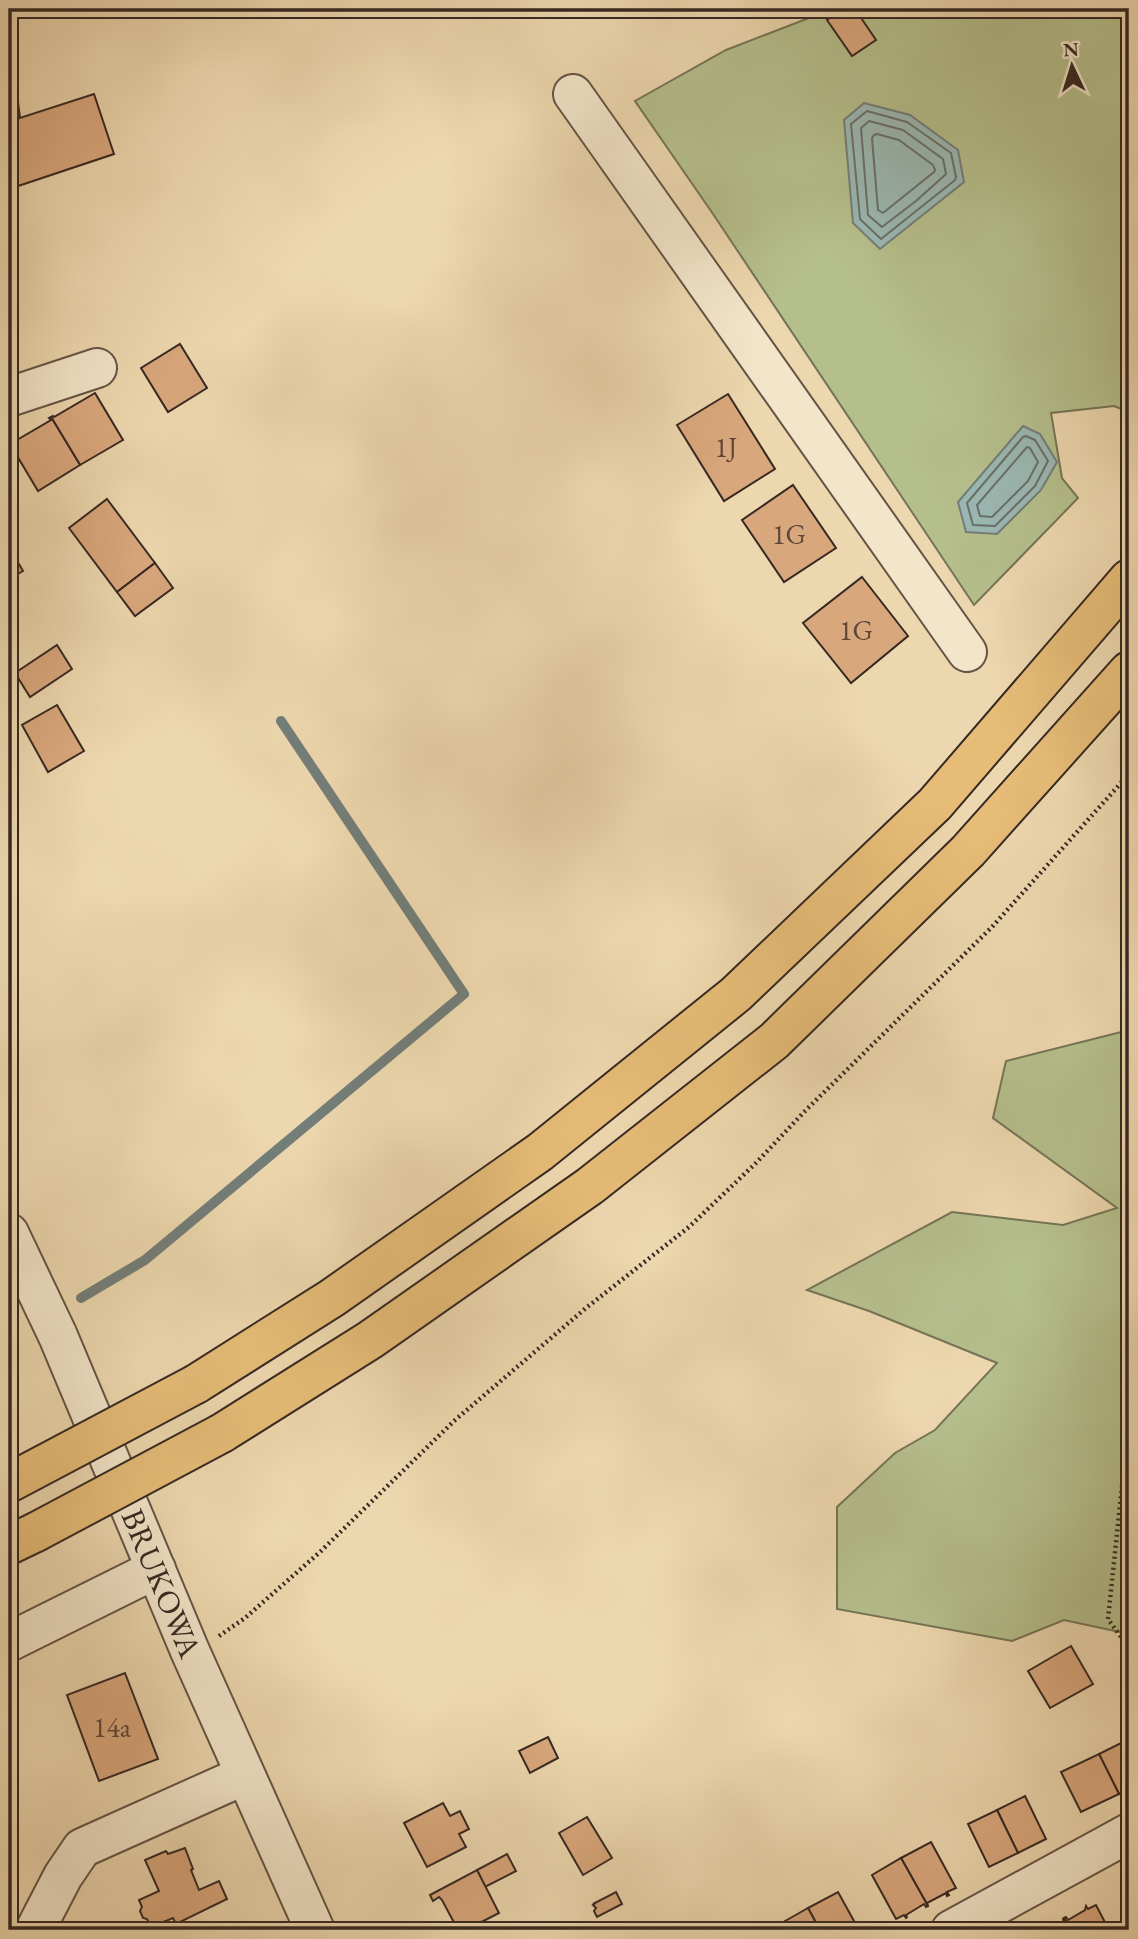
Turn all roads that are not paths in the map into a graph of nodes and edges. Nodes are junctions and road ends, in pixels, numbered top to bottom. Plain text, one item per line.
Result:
1 (573, 94) dead end
2 (97, 368) dead end
3 (9, 397) edge
4 (1129, 579) edge
5 (967, 652) dead end
6 (1129, 671) edge
7 (9, 1233) edge
8 (9, 1483) edge
9 (22, 1538) edge
10 (156, 1569) junction
11 (9, 1642) edge
12 (245, 1775) junction
13 (1129, 1833) edge
14 (35, 1930) edge
15 (314, 1930) edge
16 (951, 1930) edge

1 - 5 street
2 - 3 street
4 - 8 main road, bridge
6 - 9 main road, bridge
7 - 10 street, BRUKOWA
10 - 11 street
10 - 12 street, BRUKOWA
12 - 14 street
12 - 15 street, BRUKOWA
13 - 16 street

